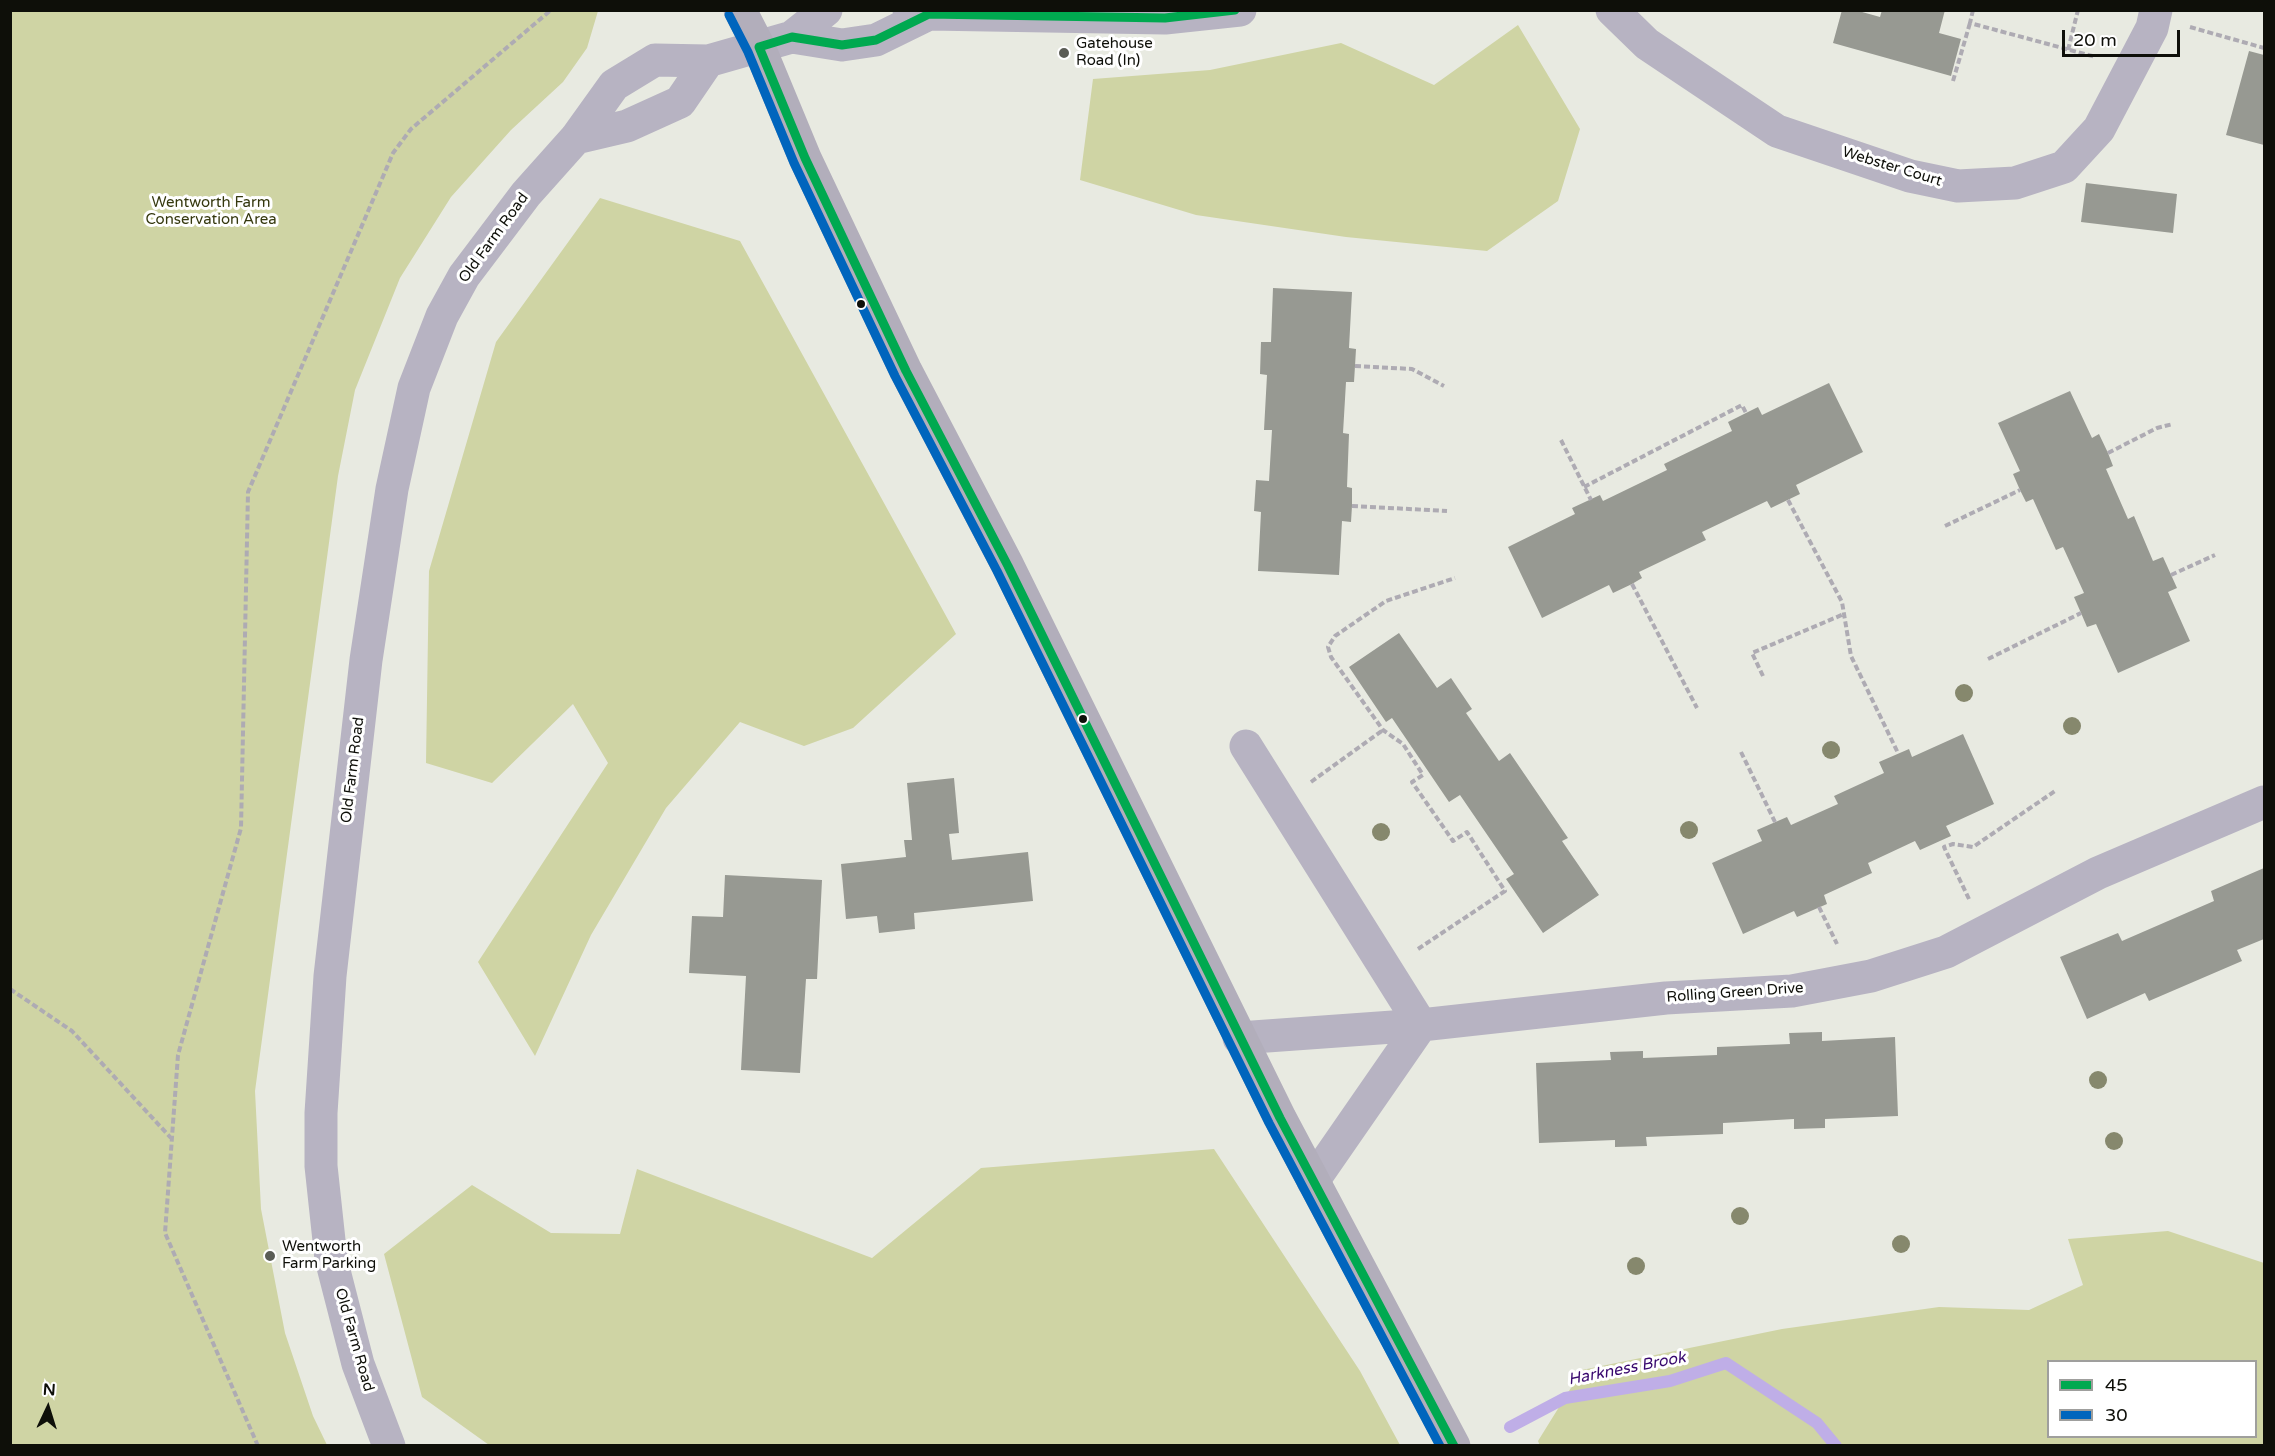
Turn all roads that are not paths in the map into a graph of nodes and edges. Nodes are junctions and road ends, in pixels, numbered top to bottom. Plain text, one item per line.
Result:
1 (740, 10) edge
2 (826, 10) edge
3 (1240, 10) edge
4 (1612, 10) edge
5 (919, 12) edge
6 (1006, 13) edge
7 (2155, 14) edge
8 (792, 37) junction
9 (759, 47) junction
10 (708, 61) junction
11 (576, 138) junction
12 (1246, 746) dead end
13 (2265, 802) edge
14 (1421, 1025) junction
15 (1239, 1038) junction
16 (1313, 1181) junction
17 (389, 1446) edge
18 (1454, 1446) edge

1 - 9 highway
2 - 8 street
3 - 6 street
4 - 7 street, Webster Court
5 - 6 street
5 - 8 street
8 - 9 street, Old Farm Road
9 - 10 street, Old Farm Road
9 - 15 highway
10 - 11 street
10 - 11 street, Old Farm Road
11 - 17 street, Old Farm Road
12 - 14 street
13 - 14 street, Rolling Green Drive
14 - 15 street, Rolling Green Drive
14 - 16 street
15 - 16 highway
16 - 18 highway

